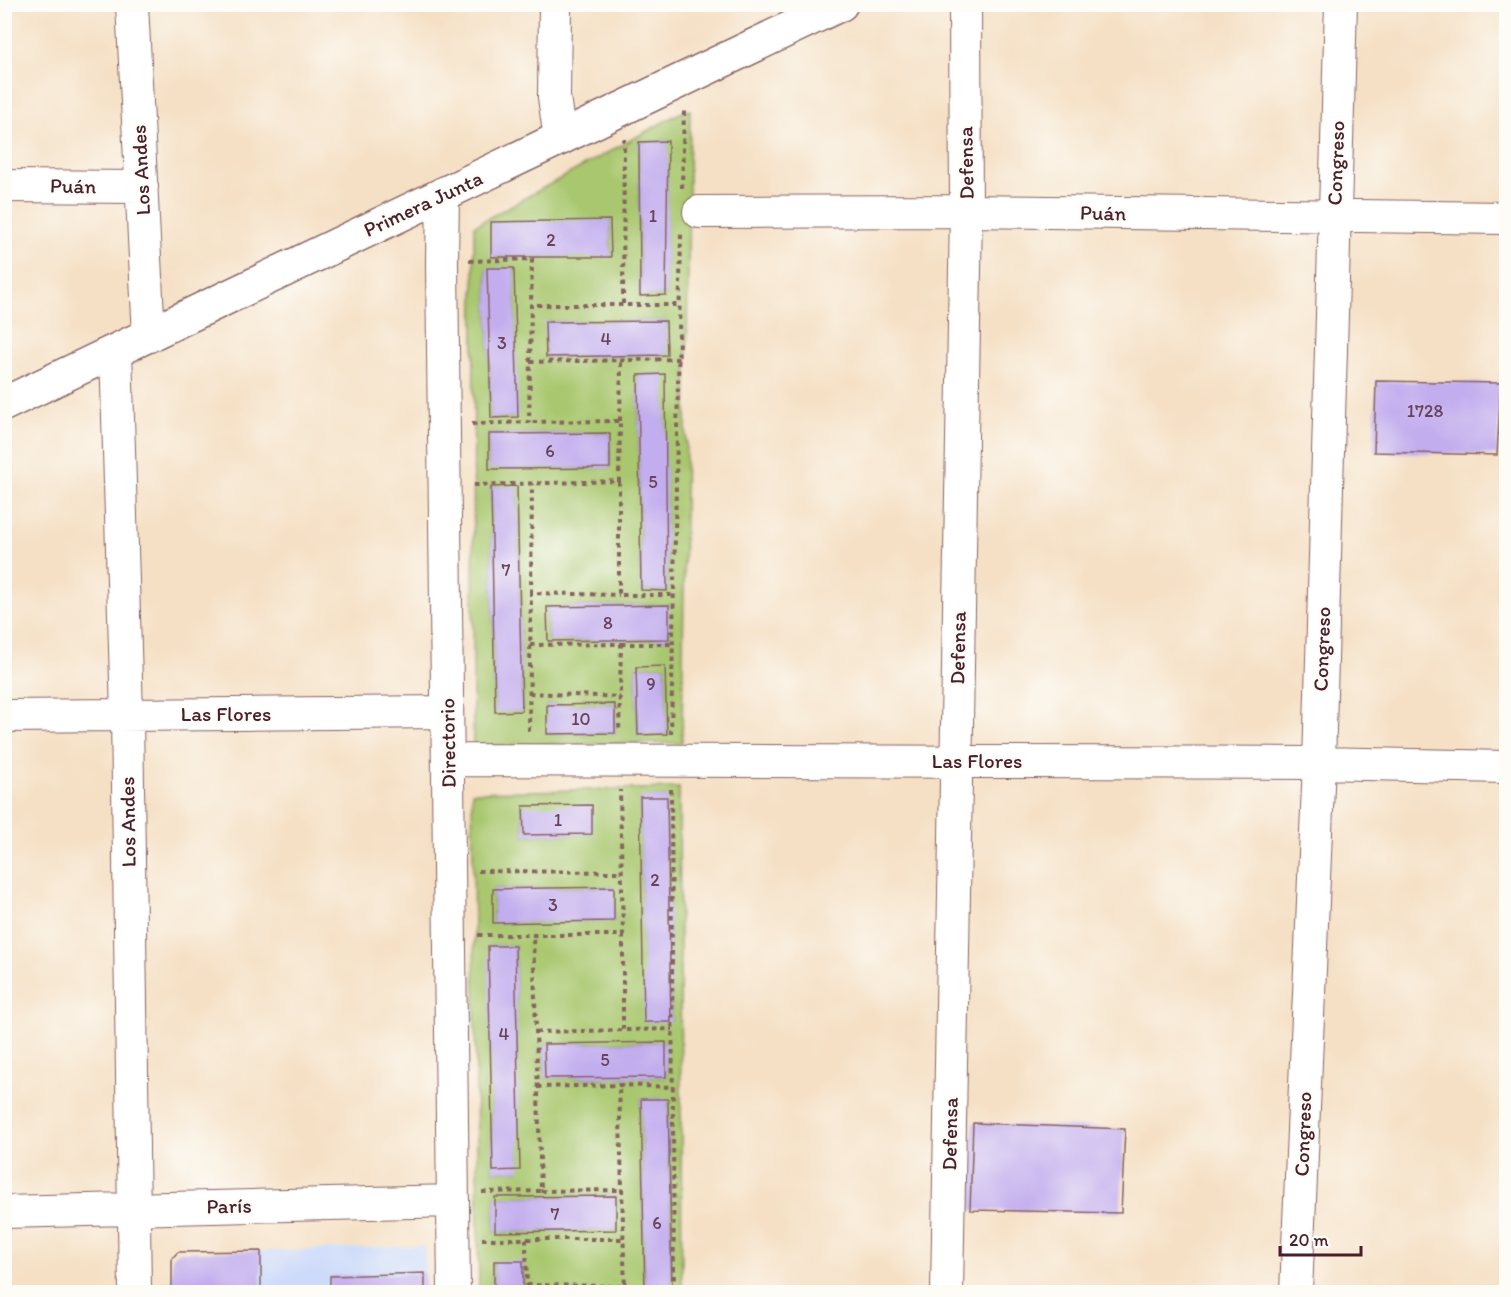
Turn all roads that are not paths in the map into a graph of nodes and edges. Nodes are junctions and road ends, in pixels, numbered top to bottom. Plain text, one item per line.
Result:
1 (132, 4) edge
2 (555, 4) edge
3 (841, 4) edge
4 (965, 4) edge
5 (1341, 4) edge
6 (560, 139) junction
7 (4, 186) edge
8 (142, 187) junction
9 (443, 193) junction
10 (687, 210) road end
11 (966, 211) junction
12 (1334, 217) junction
13 (1506, 218) edge
14 (149, 336) junction
15 (116, 351) junction
16 (4, 404) edge
17 (447, 712) junction
18 (127, 714) junction
19 (4, 716) edge
20 (448, 760) junction
21 (956, 760) junction
22 (1319, 763) junction
23 (1506, 767) edge
24 (453, 1196) junction
25 (133, 1208) junction
26 (4, 1212) edge
27 (135, 1293) edge
28 (454, 1293) edge
29 (947, 1293) edge
30 (1296, 1293) edge

1 - 8 street, Los Andes
2 - 6 street
3 - 6 street, Primera Junta
4 - 11 street, Defensa
5 - 12 street, Congreso
6 - 9 street, Primera Junta
7 - 8 street, Puán
8 - 14 street, Los Andes
9 - 14 street, Primera Junta
9 - 17 street, Directorio
10 - 11 street, Puán
11 - 12 street, Puán
11 - 21 street, Defensa
12 - 13 street, Puán
12 - 22 street, Congreso
14 - 15 street, Primera Junta
15 - 16 street, Primera Junta
15 - 18 street, Los Andes
17 - 18 street, Las Flores
17 - 20 street, Directorio
18 - 19 street, Las Flores
18 - 25 street, Los Andes
20 - 21 street, Las Flores
20 - 24 street, Directorio
21 - 22 street, Las Flores
21 - 29 street, Defensa
22 - 23 street, Las Flores
22 - 30 street, Congreso
24 - 25 street, París
24 - 28 street, Directorio
25 - 26 street, París
25 - 27 street, Los Andes

